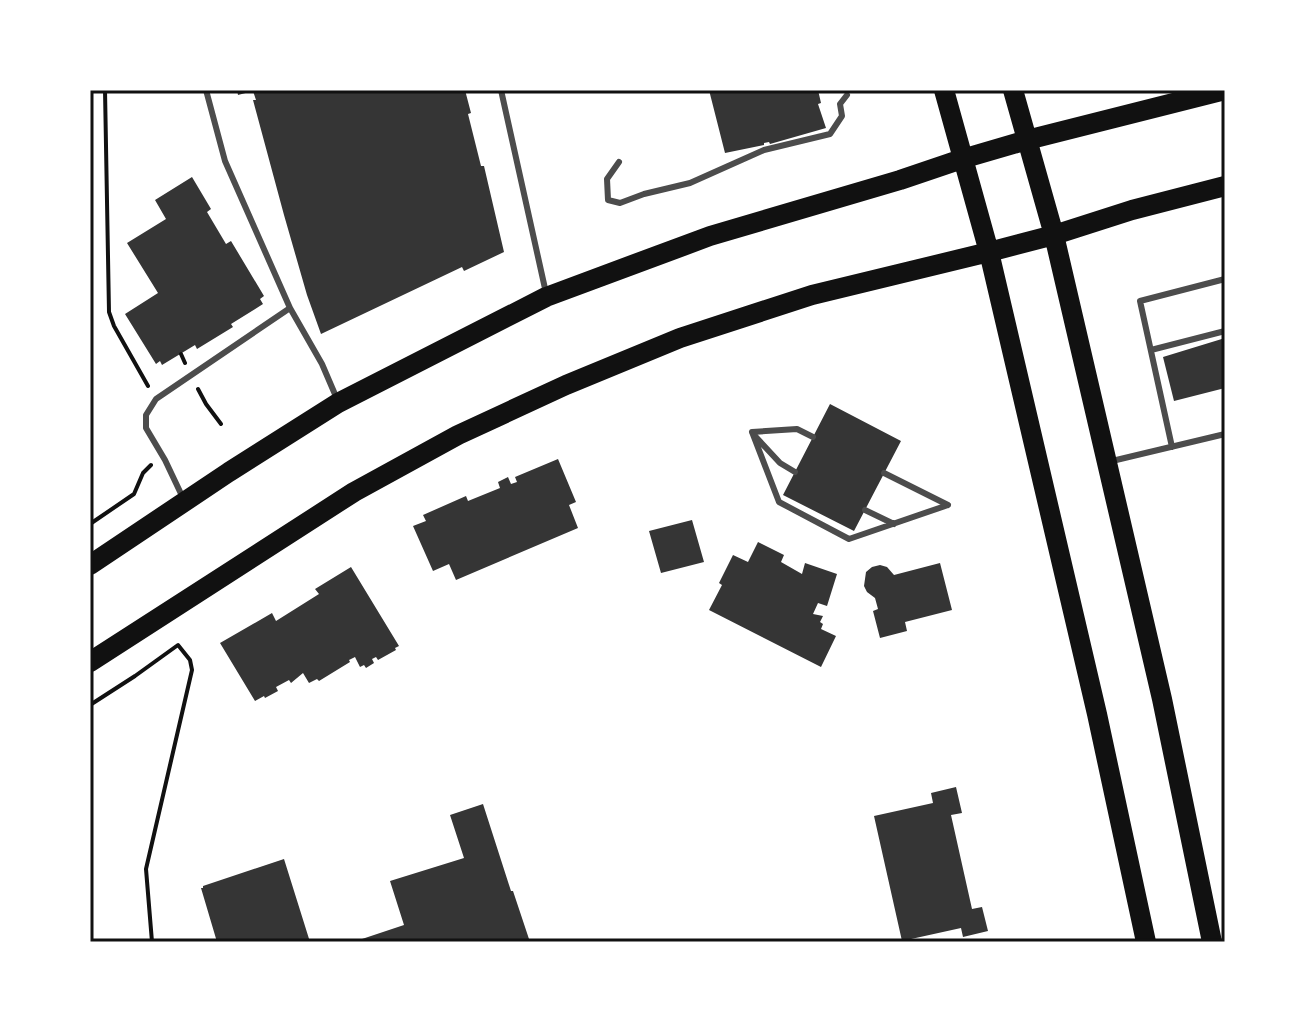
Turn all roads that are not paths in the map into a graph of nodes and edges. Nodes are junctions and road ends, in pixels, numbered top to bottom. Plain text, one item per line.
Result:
1 (206, 90) edge
2 (501, 90) edge
3 (944, 90) edge
4 (1013, 90) edge
5 (1225, 90) edge
6 (847, 95) dead end
7 (1027, 140) junction
8 (962, 159) junction
9 (619, 162) dead end
10 (1225, 186) edge
11 (1054, 235) junction
12 (989, 252) junction
13 (1225, 279) edge
14 (546, 297) junction
15 (290, 308) junction
16 (1225, 331) edge
17 (1151, 350) junction
18 (338, 403) junction
19 (752, 432) junction
20 (1225, 434) edge
21 (813, 437) dead end
22 (1172, 447) junction
23 (1107, 462) junction
24 (795, 472) dead end
25 (884, 473) dead end
26 (185, 502) junction
27 (865, 510) dead end
28 (894, 524) junction
29 (90, 565) edge
30 (90, 662) edge
31 (1146, 942) edge
32 (1212, 942) edge

1 - 15 lane
2 - 14 lane
3 - 8 main road
4 - 7 main road
5 - 7 main road
6 - 9 lane
7 - 8 main road
7 - 11 main road
8 - 12 main road
8 - 14 main road
10 - 11 main road
11 - 12 main road
11 - 23 main road
12 - 30 main road
12 - 31 main road
13 - 17 lane
14 - 18 main road
15 - 18 lane
15 - 26 lane
16 - 17 lane
17 - 22 lane
18 - 26 main road
19 - 21 lane
19 - 24 lane
19 - 28 lane
20 - 22 lane
22 - 23 lane
23 - 32 main road
25 - 28 lane
26 - 29 main road
27 - 28 lane

